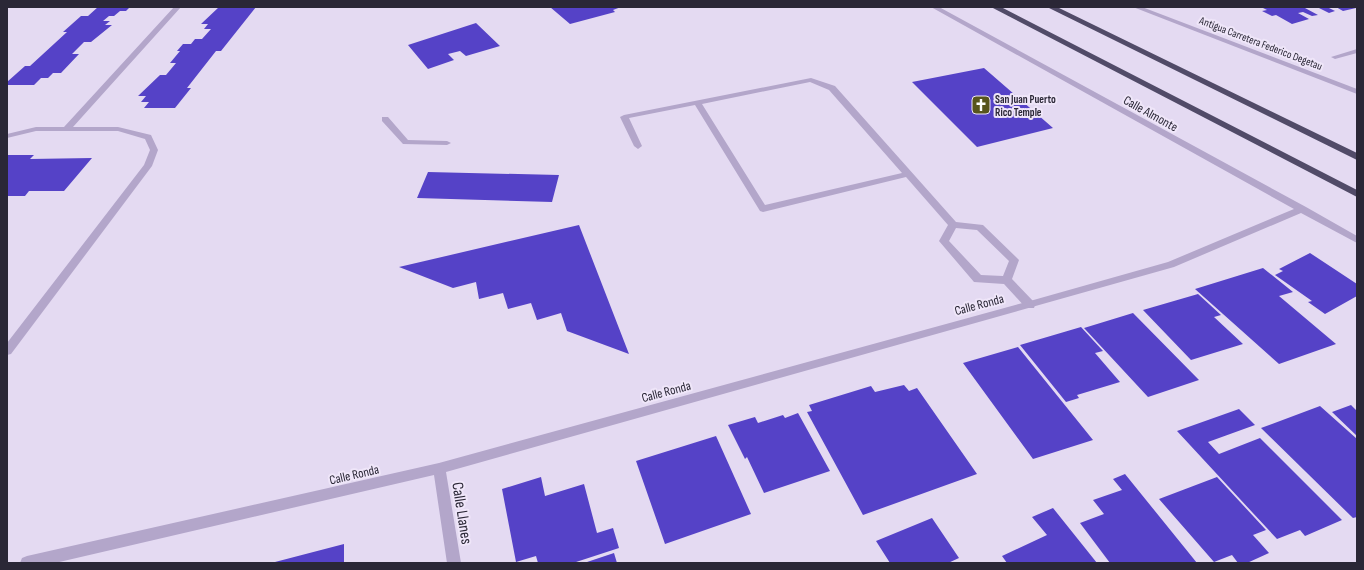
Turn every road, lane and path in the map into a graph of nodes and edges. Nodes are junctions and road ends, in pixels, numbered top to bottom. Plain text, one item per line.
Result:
1 (178, 7) edge
2 (934, 7) edge
3 (995, 7) edge
4 (1051, 7) edge
5 (1136, 7) edge
6 (1357, 51) edge
7 (1335, 57) dead end
8 (1357, 92) edge
9 (697, 102) junction
10 (385, 119) dead end
11 (66, 129) junction
12 (7, 136) edge
13 (447, 143) dead end
14 (638, 146) dead end
15 (1357, 157) edge
16 (907, 174) junction
17 (1357, 194) edge
18 (1302, 209) junction
19 (953, 225) junction
20 (1357, 240) edge
21 (1008, 280) junction
22 (1030, 305) junction
23 (7, 351) edge
24 (439, 468) junction
25 (27, 563) edge
26 (454, 563) edge

1 - 11 street
2 - 18 street, Calle Almonte
3 - 17 highway
4 - 15 highway
5 - 8 street, Antigua Carretera Federico Degetau
6 - 7 street
9 - 14 street
9 - 16 street
9 - 16 street
10 - 13 street
11 - 12 street
11 - 23 street
16 - 19 street
18 - 20 street, Calle Almonte
18 - 22 street, Calle Ronda
19 - 21 street
19 - 21 street
21 - 22 street
22 - 24 street, Calle Ronda
24 - 25 street, Calle Ronda
24 - 26 street, Calle Llanes

